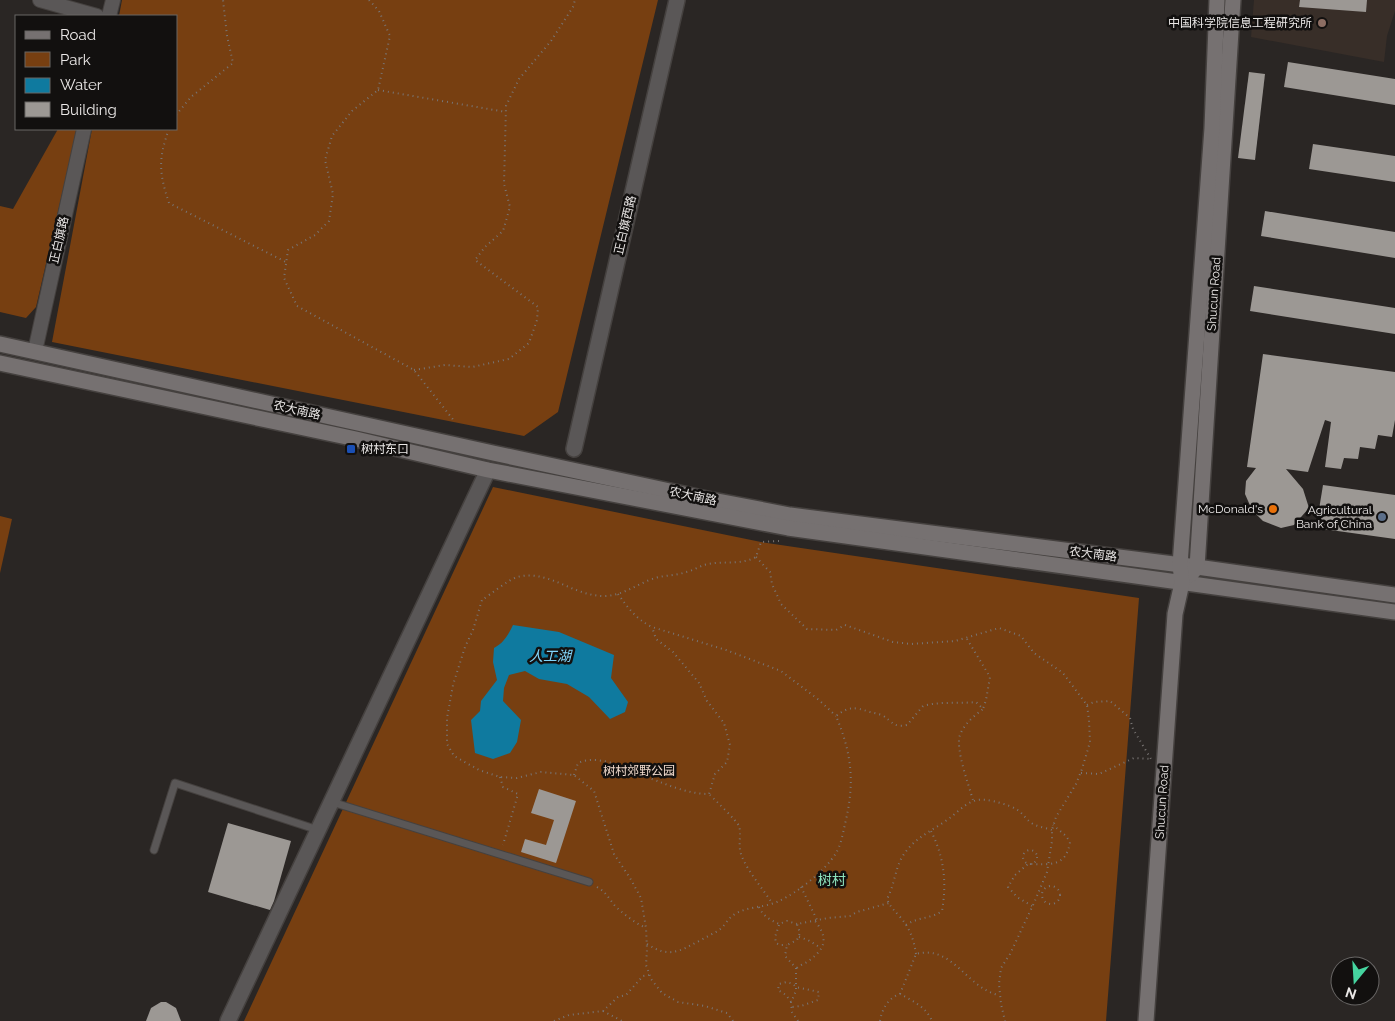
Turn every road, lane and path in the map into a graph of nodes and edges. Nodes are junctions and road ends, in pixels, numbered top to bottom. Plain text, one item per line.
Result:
1 (40, 0) edge
2 (113, 0) edge
3 (223, 0) edge
4 (369, 0) edge
5 (575, 0) edge
6 (677, 0) edge
7 (1217, 0) edge
8 (1233, 0) edge
9 (93, 15) edge
10 (109, 15) edge
11 (378, 90) junction
12 (506, 112) junction
13 (178, 113) edge
14 (84, 130) edge
15 (169, 130) edge
16 (286, 262) junction
17 (0, 344) edge
18 (35, 351) junction
19 (0, 363) edge
20 (414, 370) junction
21 (455, 422) dead end
22 (574, 449) dead end
23 (488, 470) junction
24 (785, 541) dead end
25 (756, 557) junction
26 (1180, 565) junction
27 (1197, 567) junction
28 (1182, 583) junction
29 (618, 594) junction
30 (1395, 595) edge
31 (1395, 612) edge
32 (652, 626) junction
33 (967, 638) junction
34 (1086, 705) junction
35 (983, 709) junction
36 (836, 716) junction
37 (1158, 761) junction
38 (1081, 772) junction
39 (574, 775) junction
40 (500, 778) junction
41 (709, 794) junction
42 (973, 800) junction
43 (332, 802) junction
44 (1053, 825) junction
45 (319, 830) junction
46 (931, 830) junction
47 (1052, 830) junction
48 (154, 850) dead end
49 (500, 854) junction
50 (1028, 864) junction
51 (1048, 865) junction
52 (589, 882) joint
53 (1041, 884) junction
54 (801, 887) junction
55 (1046, 887) junction
56 (772, 903) junction
57 (889, 903) junction
58 (759, 906) junction
59 (1032, 906) junction
60 (816, 920) junction
61 (779, 924) junction
62 (797, 924) junction
63 (906, 925) junction
64 (646, 928) junction
65 (799, 937) junction
66 (646, 944) junction
67 (787, 945) junction
68 (821, 948) junction
69 (916, 954) junction
70 (796, 968) junction
71 (650, 975) junction
72 (796, 987) junction
73 (900, 994) junction
74 (1000, 995) junction
75 (791, 1002) junction
76 (792, 1007) junction
77 (603, 1011) junction
78 (228, 1021) edge
79 (554, 1021) edge
80 (622, 1021) edge
81 (733, 1021) edge
82 (798, 1021) edge
83 (880, 1021) edge
84 (932, 1021) edge
85 (1006, 1021) edge
86 (1146, 1021) edge

1 - 9 street
2 - 10 street
3 - 13 path
4 - 11 path
5 - 12 path
6 - 22 street, 正白旗西路
7 - 26 main road, Shucun Road
8 - 27 main road, Shucun Road
11 - 12 path
11 - 16 path
12 - 20 path
14 - 18 street, 正白旗路
15 - 16 path
16 - 20 path
17 - 18 main road, 农大南路
18 - 26 main road, 农大南路
19 - 23 main road, 农大南路
20 - 21 path
23 - 28 main road, 农大南路
23 - 43 street
24 - 25 path
25 - 29 path
25 - 33 path
26 - 27 main road, 农大南路
26 - 28 main road, Shucun Road
27 - 28 main road
27 - 30 main road, 农大南路
28 - 31 main road, 农大南路
28 - 37 main road, Shucun Road
29 - 32 path
29 - 40 path
32 - 36 path
32 - 41 path
33 - 34 path
33 - 35 path
34 - 37 path
34 - 38 path
35 - 36 path
35 - 42 path
36 - 54 path
37 - 38 path
37 - 86 main road, Shucun Road
38 - 44 path
39 - 40 path
39 - 41 path
39 - 64 path
40 - 49 path
41 - 56 path
42 - 46 path
42 - 47 path
43 - 45 street
43 - 49 lane
44 - 47 path
44 - 51 path
45 - 48 lane
45 - 78 street
46 - 57 path
46 - 63 path
47 - 51 path
49 - 52 lane
50 - 50 path
50 - 51 path
50 - 59 path
51 - 53 path
52 - 64 path
53 - 55 path
53 - 59 path
54 - 56 path
54 - 60 path
55 - 55 path
56 - 58 path
57 - 60 path
57 - 63 path
58 - 61 path
58 - 66 path
59 - 74 path
60 - 62 path
60 - 68 path
61 - 62 path
61 - 67 path
62 - 65 path
63 - 69 path
64 - 66 path
65 - 67 path
65 - 68 path
66 - 71 path
67 - 70 path
68 - 70 path
69 - 73 path
69 - 74 path
70 - 72 path
71 - 77 path
71 - 81 path
72 - 75 path
72 - 75 path
72 - 76 path
73 - 83 path
73 - 84 path
74 - 85 path
75 - 76 path
76 - 82 path
77 - 79 path
77 - 80 path

